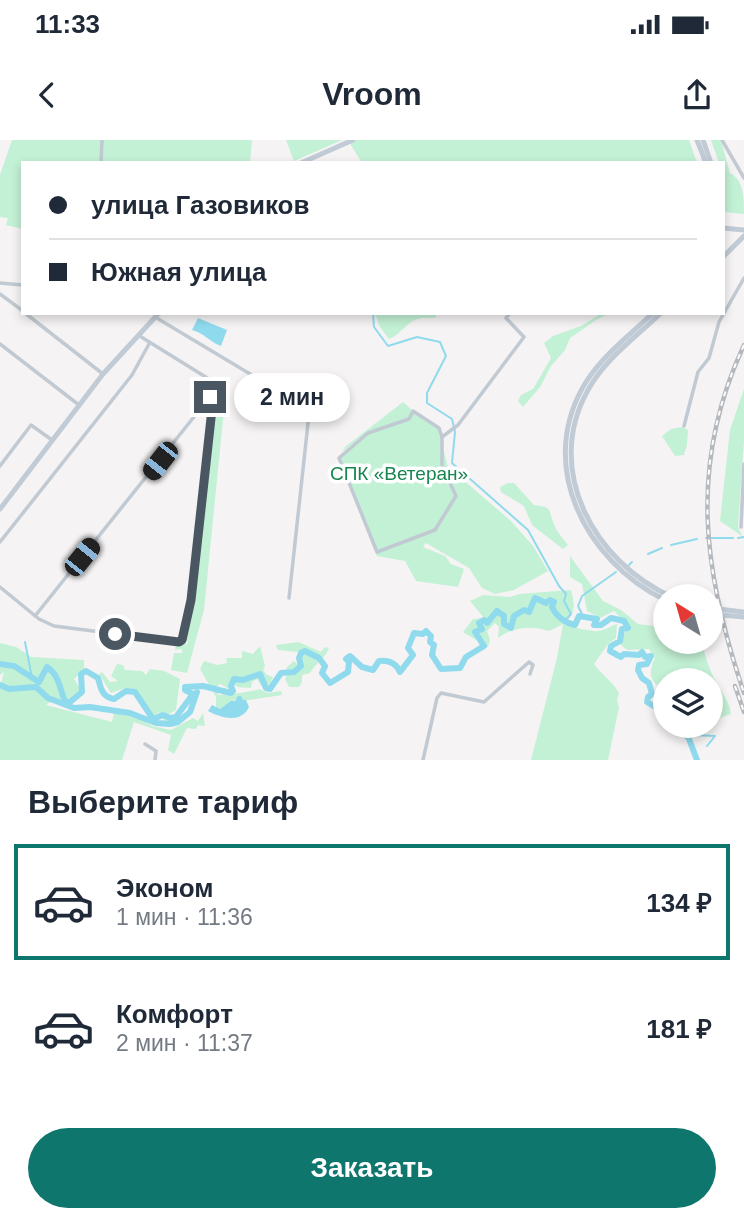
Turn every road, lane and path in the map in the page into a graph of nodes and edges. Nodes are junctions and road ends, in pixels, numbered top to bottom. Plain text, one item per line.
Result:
1 (102, 140) edge
2 (353, 140) edge
3 (697, 140) edge
4 (702, 140) edge
5 (722, 140) edge
6 (101, 161) edge
7 (306, 161) edge
8 (705, 161) edge
9 (711, 161) edge
10 (744, 178) edge
11 (725, 228) edge
12 (744, 230) edge
13 (744, 236) edge
14 (725, 255) edge
15 (744, 278) edge
16 (0, 283) edge
17 (21, 285) edge
18 (0, 294) edge
19 (21, 310) edge
20 (725, 311) edge
21 (28, 315) edge
22 (157, 315) edge
23 (509, 315) edge
24 (651, 315) edge
25 (660, 315) edge
26 (723, 315) edge
27 (138, 335) junction
28 (0, 344) edge
29 (149, 344) junction
30 (102, 373) junction
31 (210, 397) junction
32 (77, 404) junction
33 (684, 426) dead end
34 (442, 437) junction
35 (49, 438) junction
36 (744, 464) edge
37 (0, 466) edge
38 (0, 509) edge
39 (741, 527) dead end
40 (0, 542) edge
41 (0, 587) edge
42 (653, 590) edge
43 (653, 590) edge
44 (289, 598) dead end
45 (723, 610) edge
46 (744, 612) edge
47 (723, 615) edge
48 (35, 616) junction
49 (744, 617) edge
50 (530, 674) dead end
51 (145, 744) dead end
52 (155, 760) edge
53 (423, 760) edge

1 - 6 street
2 - 7 main road
3 - 8 main road
4 - 9 main road
5 - 10 street
11 - 12 main road
13 - 14 main road
15 - 20 street
16 - 17 street
18 - 19 street
21 - 30 street
22 - 27 main road
22 - 44 street
23 - 34 street
24 - 42 main road
25 - 43 main road
26 - 33 street
27 - 29 street
27 - 30 main road
28 - 32 street
29 - 31 street
29 - 40 street
30 - 32 main road
31 - 48 street
31 - 48 street
32 - 35 main road
34 - 34 street
35 - 37 street
35 - 38 main road
36 - 39 street
41 - 48 street
45 - 46 main road, bridge
47 - 49 main road, bridge
50 - 53 street
51 - 52 street

